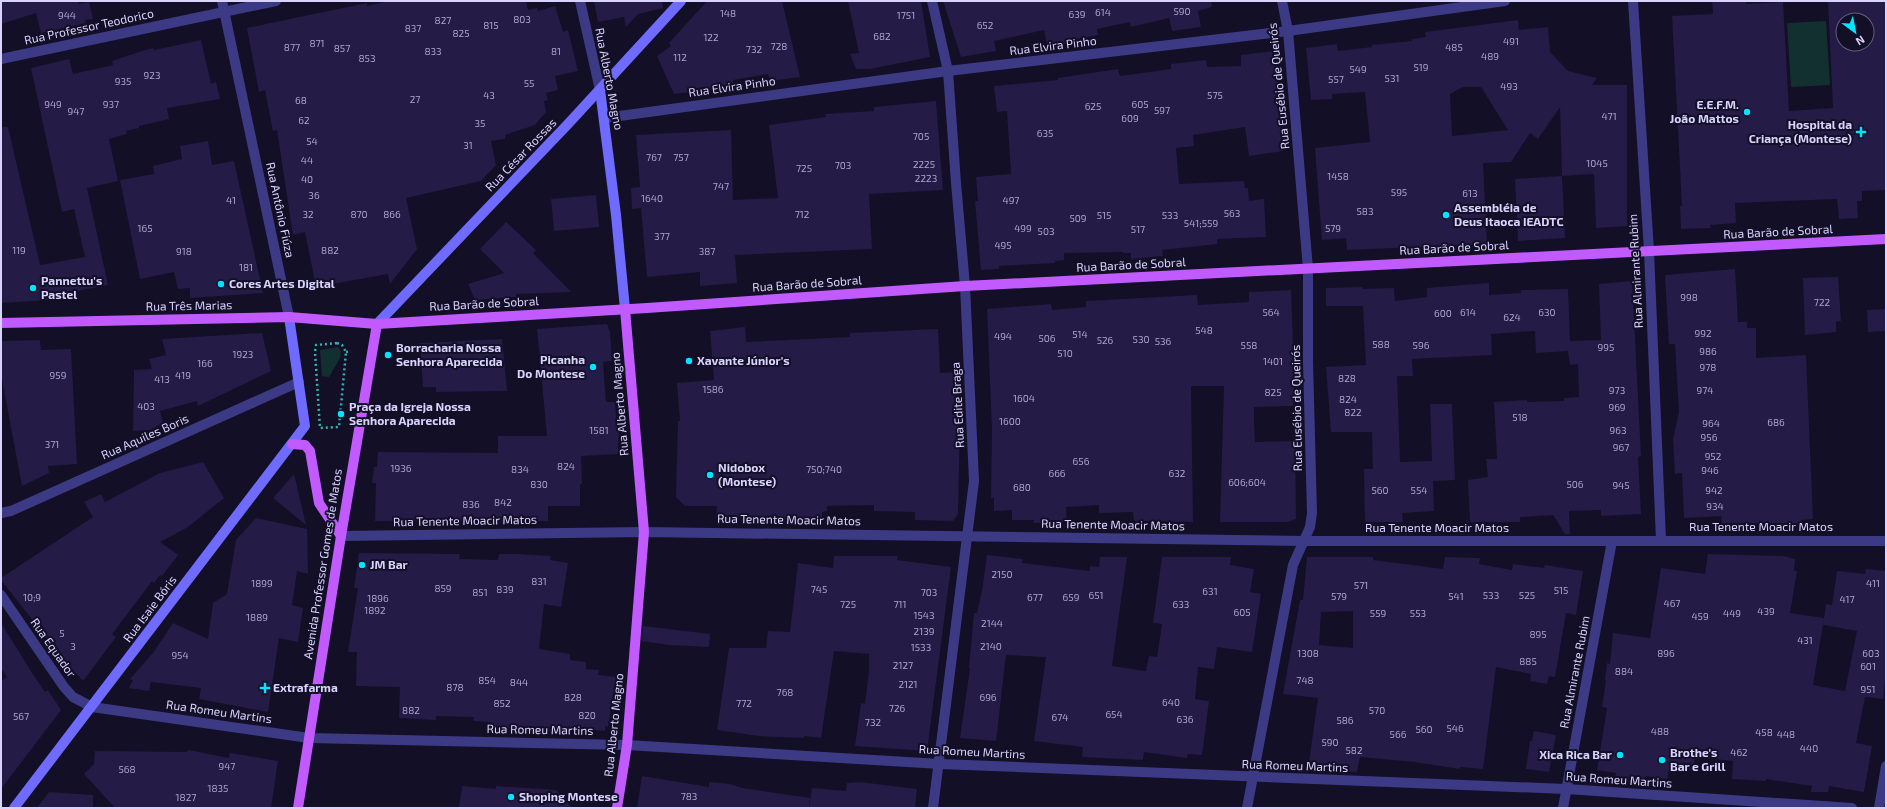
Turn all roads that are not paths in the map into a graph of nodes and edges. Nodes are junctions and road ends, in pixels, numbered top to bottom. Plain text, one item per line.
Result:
1 (222, 1) edge
2 (276, 1) edge
3 (580, 1) edge
4 (681, 1) edge
5 (932, 1) edge
6 (1282, 1) edge
7 (1505, 1) edge
8 (1633, 1) edge
9 (225, 12) junction
10 (1288, 31) junction
11 (1, 59) edge
12 (948, 71) junction
13 (600, 90) junction
14 (604, 118) junction
15 (1886, 240) edge
16 (1649, 251) junction
17 (1308, 269) junction
18 (965, 286) junction
19 (625, 309) junction
20 (290, 317) junction
21 (1, 322) edge
22 (377, 324) junction
23 (299, 382) junction
24 (305, 426) joint
25 (292, 444) junction
26 (1, 513) edge
27 (644, 532) junction
28 (969, 535) junction
29 (340, 536) junction
30 (1661, 540) junction
31 (1304, 541) junction
32 (1612, 541) junction
33 (1886, 541) edge
34 (1, 595) edge
35 (92, 707) junction
36 (308, 738) junction
37 (627, 745) junction
38 (940, 764) junction
39 (1886, 766) edge
40 (1252, 778) junction
41 (1566, 790) junction
42 (14, 808) edge
43 (298, 808) edge
44 (617, 808) edge
45 (933, 808) edge
46 (1247, 808) edge
47 (1564, 808) edge
48 (1852, 808) edge
49 (1879, 808) edge

1 - 9 street, Rua Antônio Fiúza
2 - 9 street, Rua Professor Teodorico
3 - 13 street, Rua Alberto Magno
4 - 13 main road, Rua César Rossas
5 - 12 street, Rua Edite Braga
6 - 10 street, Rua Eusébio de Queirós
7 - 10 street, Rua Elvira Pinho
8 - 16 street, Rua Almirante Rubim
9 - 11 street, Rua Professor Teodorico
9 - 20 street, Rua Antônio Fiúza
10 - 12 street, Rua Elvira Pinho
10 - 17 street, Rua Eusébio de Queirós
12 - 14 street, Rua Elvira Pinho
12 - 18 street, Rua Edite Braga
13 - 14 main road, Rua Alberto Magno
13 - 22 main road, Rua César Rossas
14 - 19 main road, Rua Alberto Magno
15 - 16 main road, Rua Barão de Sobral
16 - 17 main road, Rua Barão de Sobral
16 - 30 street, Rua Almirante Rubim
17 - 18 main road, Rua Barão de Sobral
17 - 31 street, Rua Eusébio de Queirós
18 - 19 main road, Rua Barão de Sobral
18 - 28 street, Rua Edite Braga
19 - 22 main road, Rua Barão de Sobral
19 - 27 main road, Rua Alberto Magno
20 - 21 main road, Rua Três Marias
20 - 22 main road, Rua Três Marias
20 - 23 main road, Rua Antônio Fiúza
22 - 29 main road, Avenida Professor Gomes de Matos
23 - 24 main road, Rua Antônio Fiúza
23 - 26 street, Rua Aquiles Boris
24 - 25 main road, Rua Isaie Bóris
25 - 29 main road
25 - 35 main road, Rua Isaie Bóris
27 - 28 street, Rua Tenente Moacir Matos
27 - 29 street, Rua Tenente Moacir Matos
27 - 37 main road, Rua Alberto Magno
28 - 31 street, Rua Tenente Moacir Matos
28 - 38 street, Rua Edite Braga
29 - 36 main road, Avenida Professor Gomes de Matos
30 - 32 street, Rua Tenente Moacir Matos
30 - 33 street, Rua Tenente Moacir Matos
31 - 32 street, Rua Tenente Moacir Matos
31 - 40 street, Rua Eusébio de Queirós
32 - 41 street, Rua Almirante Rubim
34 - 35 street, Rua Equador
35 - 36 street, Rua Romeu Martins
35 - 42 main road, Rua Isaie Bóris
36 - 37 street, Rua Romeu Martins
36 - 43 main road, Avenida Professor Gomes de Matos
37 - 38 street, Rua Romeu Martins
37 - 44 main road, Rua Alberto Magno
38 - 40 street, Rua Romeu Martins
38 - 45 street, Rua Edite Braga
39 - 49 street
40 - 41 street, Rua Romeu Martins
40 - 46 street, Rua Eusébio de Queirós
41 - 47 street, Rua Almirante Rubim
41 - 48 street, Rua Romeu Martins

